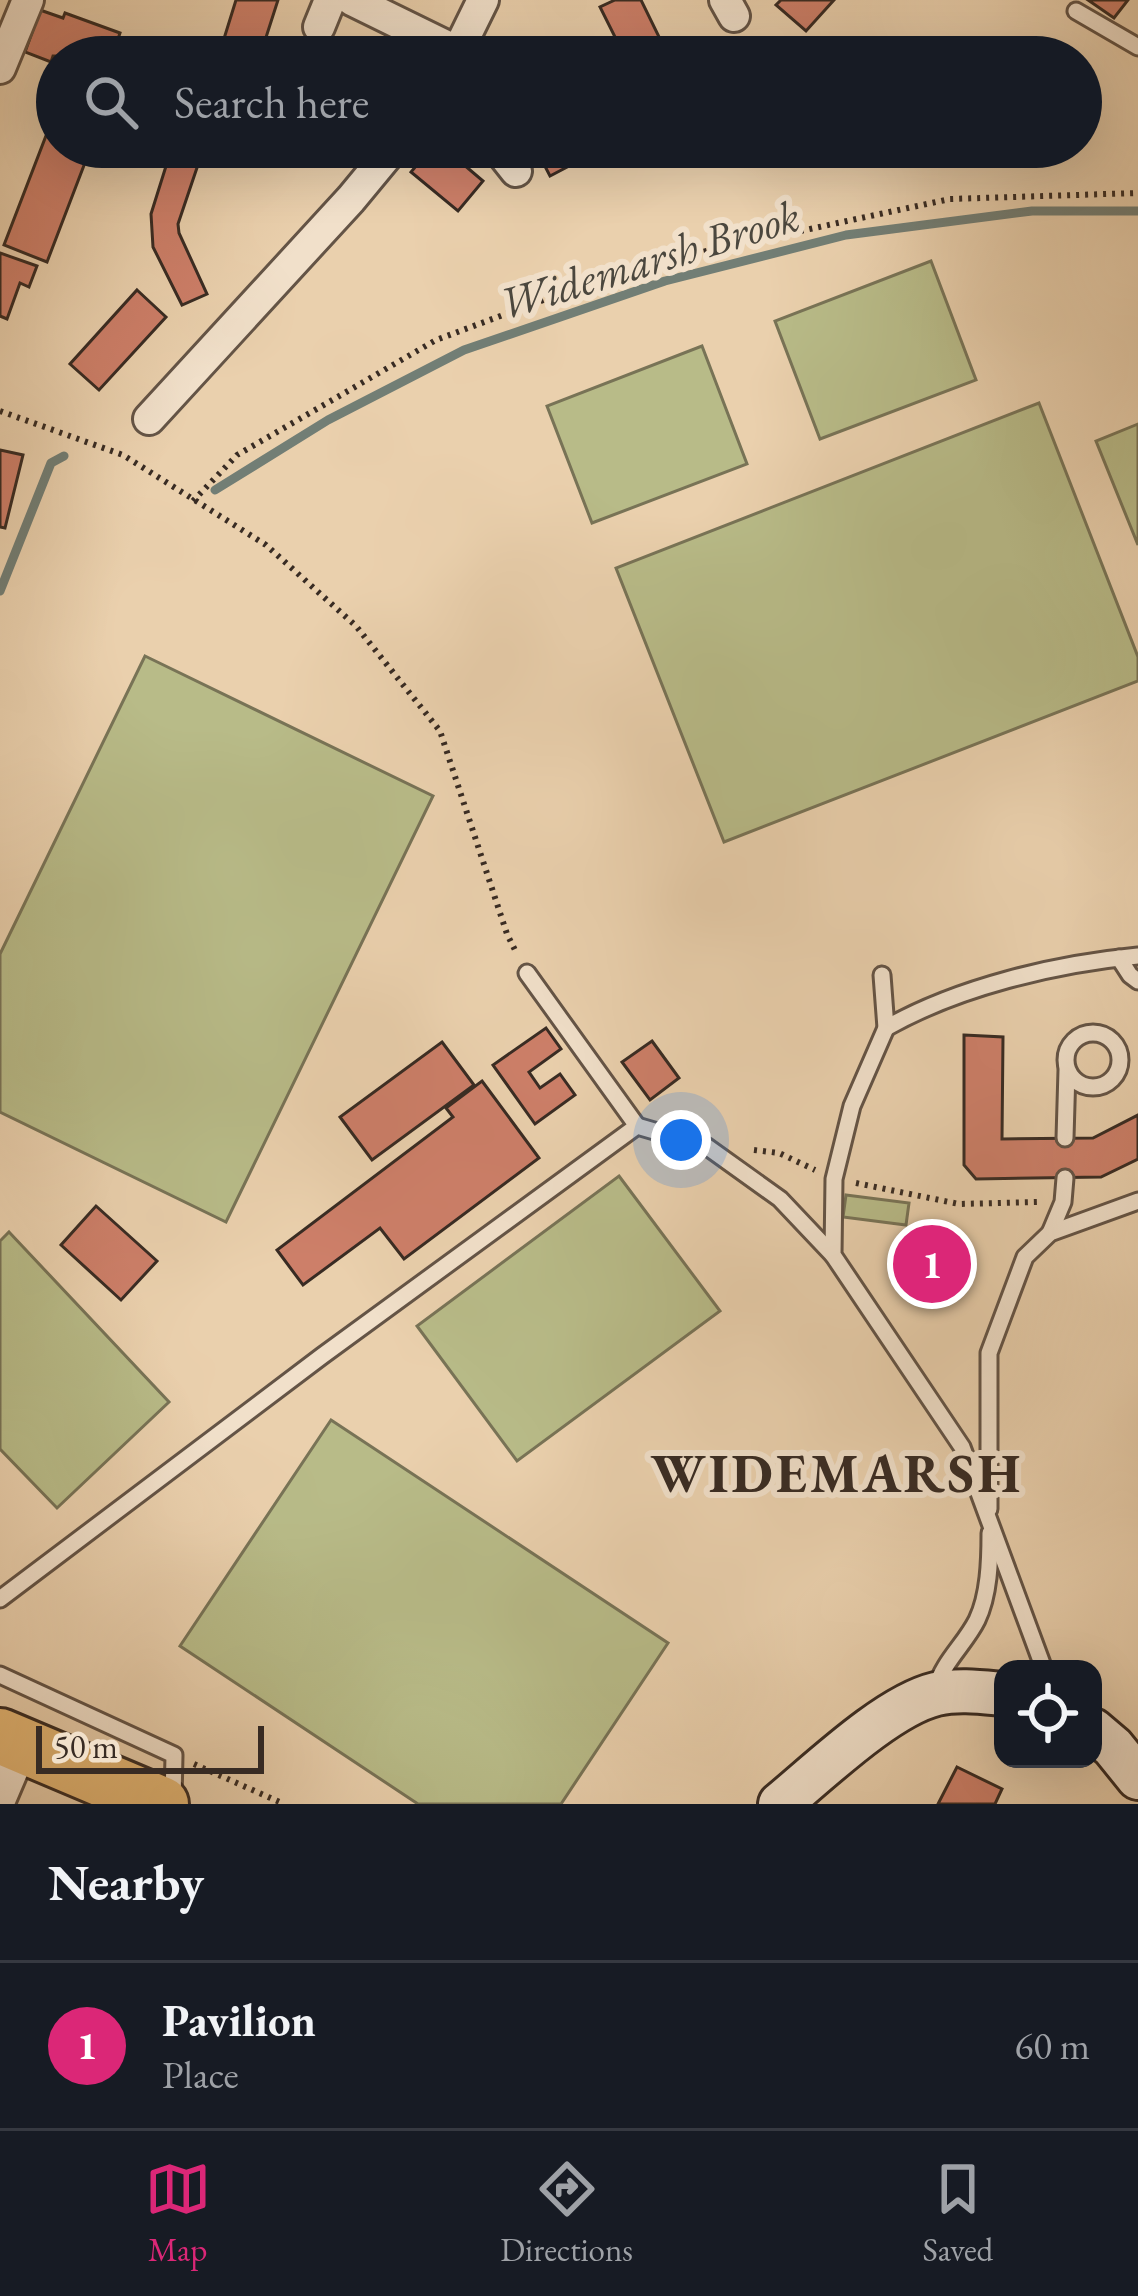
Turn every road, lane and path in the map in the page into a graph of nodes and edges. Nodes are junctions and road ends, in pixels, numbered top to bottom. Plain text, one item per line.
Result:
1 (28, 0) edge
2 (352, 0) edge
3 (483, 0) edge
4 (1076, 11) dead end
5 (421, 36) edge
6 (465, 36) edge
7 (1138, 47) edge
8 (0, 68) edge
9 (377, 168) edge
10 (1138, 193) edge
11 (0, 411) edge
12 (149, 419) dead end
13 (193, 501) junction
14 (1138, 956) edge
15 (1119, 958) junction
16 (527, 973) joint
17 (882, 975) dead end
18 (1138, 982) edge
19 (886, 1028) junction
20 (1067, 1067) dead end
21 (637, 1126) junction
22 (1065, 1138) dead end
23 (706, 1146) junction
24 (1064, 1178) dead end
25 (834, 1179) junction
26 (1138, 1201) edge
27 (1063, 1202) junction
28 (1050, 1234) junction
29 (833, 1256) junction
30 (989, 1522) junction
31 (0, 1599) edge
32 (1041, 1660) edge
33 (0, 1675) edge
34 (994, 1693) edge
35 (935, 1694) junction
36 (1102, 1738) edge
37 (11, 1741) edge
38 (1138, 1778) edge
39 (167, 1780) edge
40 (0, 1799) edge
41 (173, 1804) edge
42 (284, 1804) edge
43 (780, 1804) edge

1 - 8 street
2 - 5 street
3 - 6 street
4 - 7 lane
9 - 12 street
10 - 13 path
11 - 13 path
13 - 16 path
14 - 15 lane
15 - 18 lane
15 - 19 lane
16 - 21 lane
17 - 19 lane
19 - 25 lane
20 - 22 lane
21 - 23 lane
21 - 31 lane
23 - 25 path
23 - 29 lane
24 - 27 lane
25 - 27 path
25 - 29 lane
26 - 28 lane
27 - 28 lane
28 - 30 lane
29 - 30 lane
30 - 32 lane
30 - 35 lane
33 - 39 lane
34 - 35 street
35 - 43 street
36 - 38 street
37 - 39 highway
37 - 40 street
39 - 41 lane
39 - 42 path

